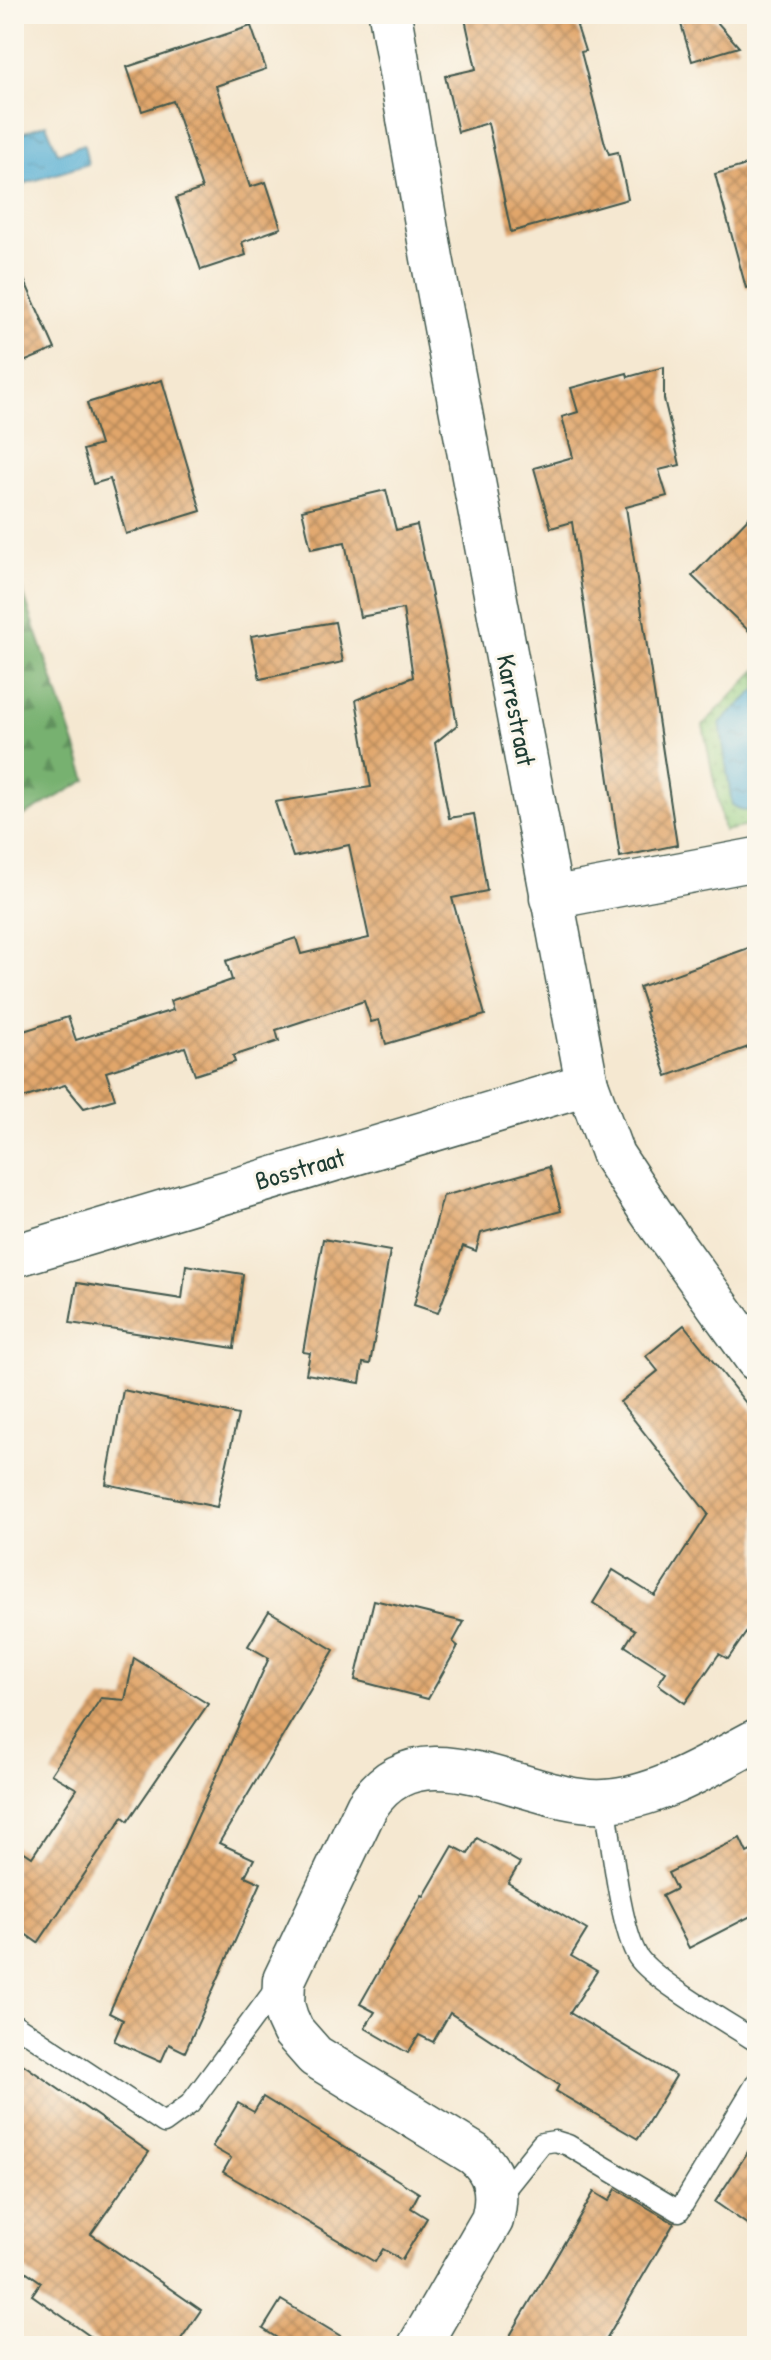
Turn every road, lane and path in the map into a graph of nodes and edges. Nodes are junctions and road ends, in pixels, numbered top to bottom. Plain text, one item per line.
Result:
1 (390, 14) edge
2 (757, 859) edge
3 (551, 898) junction
4 (587, 1084) junction
5 (14, 1256) edge
6 (757, 1360) edge
7 (757, 1740) edge
8 (605, 1801) junction
9 (283, 1987) junction
10 (14, 2024) edge
11 (757, 2042) edge
12 (757, 2082) edge
13 (496, 2201) junction
14 (419, 2346) edge

1 - 3 street, Karrestraat
2 - 3 street
3 - 4 street, Karrestraat
4 - 5 street, Bosstraat
4 - 6 street, Karrestraat
7 - 8 street
8 - 9 street
8 - 11 lane
9 - 10 lane
9 - 13 street
12 - 13 lane
13 - 14 street

